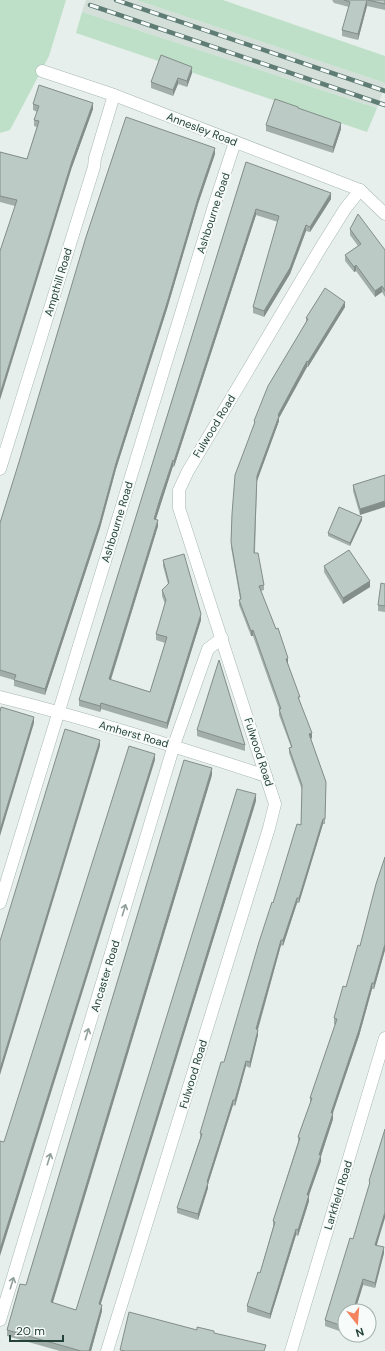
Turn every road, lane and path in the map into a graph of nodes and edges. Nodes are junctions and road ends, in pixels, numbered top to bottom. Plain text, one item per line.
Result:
1 (42, 71) dead end
2 (114, 95) junction
3 (235, 142) junction
4 (360, 190) junction
5 (385, 214) edge
6 (0, 469) edge
7 (222, 638) junction
8 (0, 697) edge
9 (58, 711) junction
10 (174, 745) junction
11 (266, 776) junction
12 (0, 902) edge
13 (385, 1038) edge
14 (0, 1320) edge
15 (107, 1351) edge
16 (291, 1351) edge

1 - 2 street, Annesley Road
2 - 3 street, Annesley Road
2 - 6 street, Ampthill Road
3 - 4 street, Annesley Road
3 - 9 street, Ashbourne Road
4 - 5 street
4 - 7 street, Fulwood Road
7 - 10 street, Ancaster Road
7 - 11 street, Fulwood Road
8 - 9 street, Amherst Road
9 - 10 street, Amherst Road
9 - 12 street, Ashbourne Road
10 - 11 street, Amherst Road
14 -> 10 street, Ancaster Road
11 - 15 street, Fulwood Road
13 - 16 street, Larkfield Road

